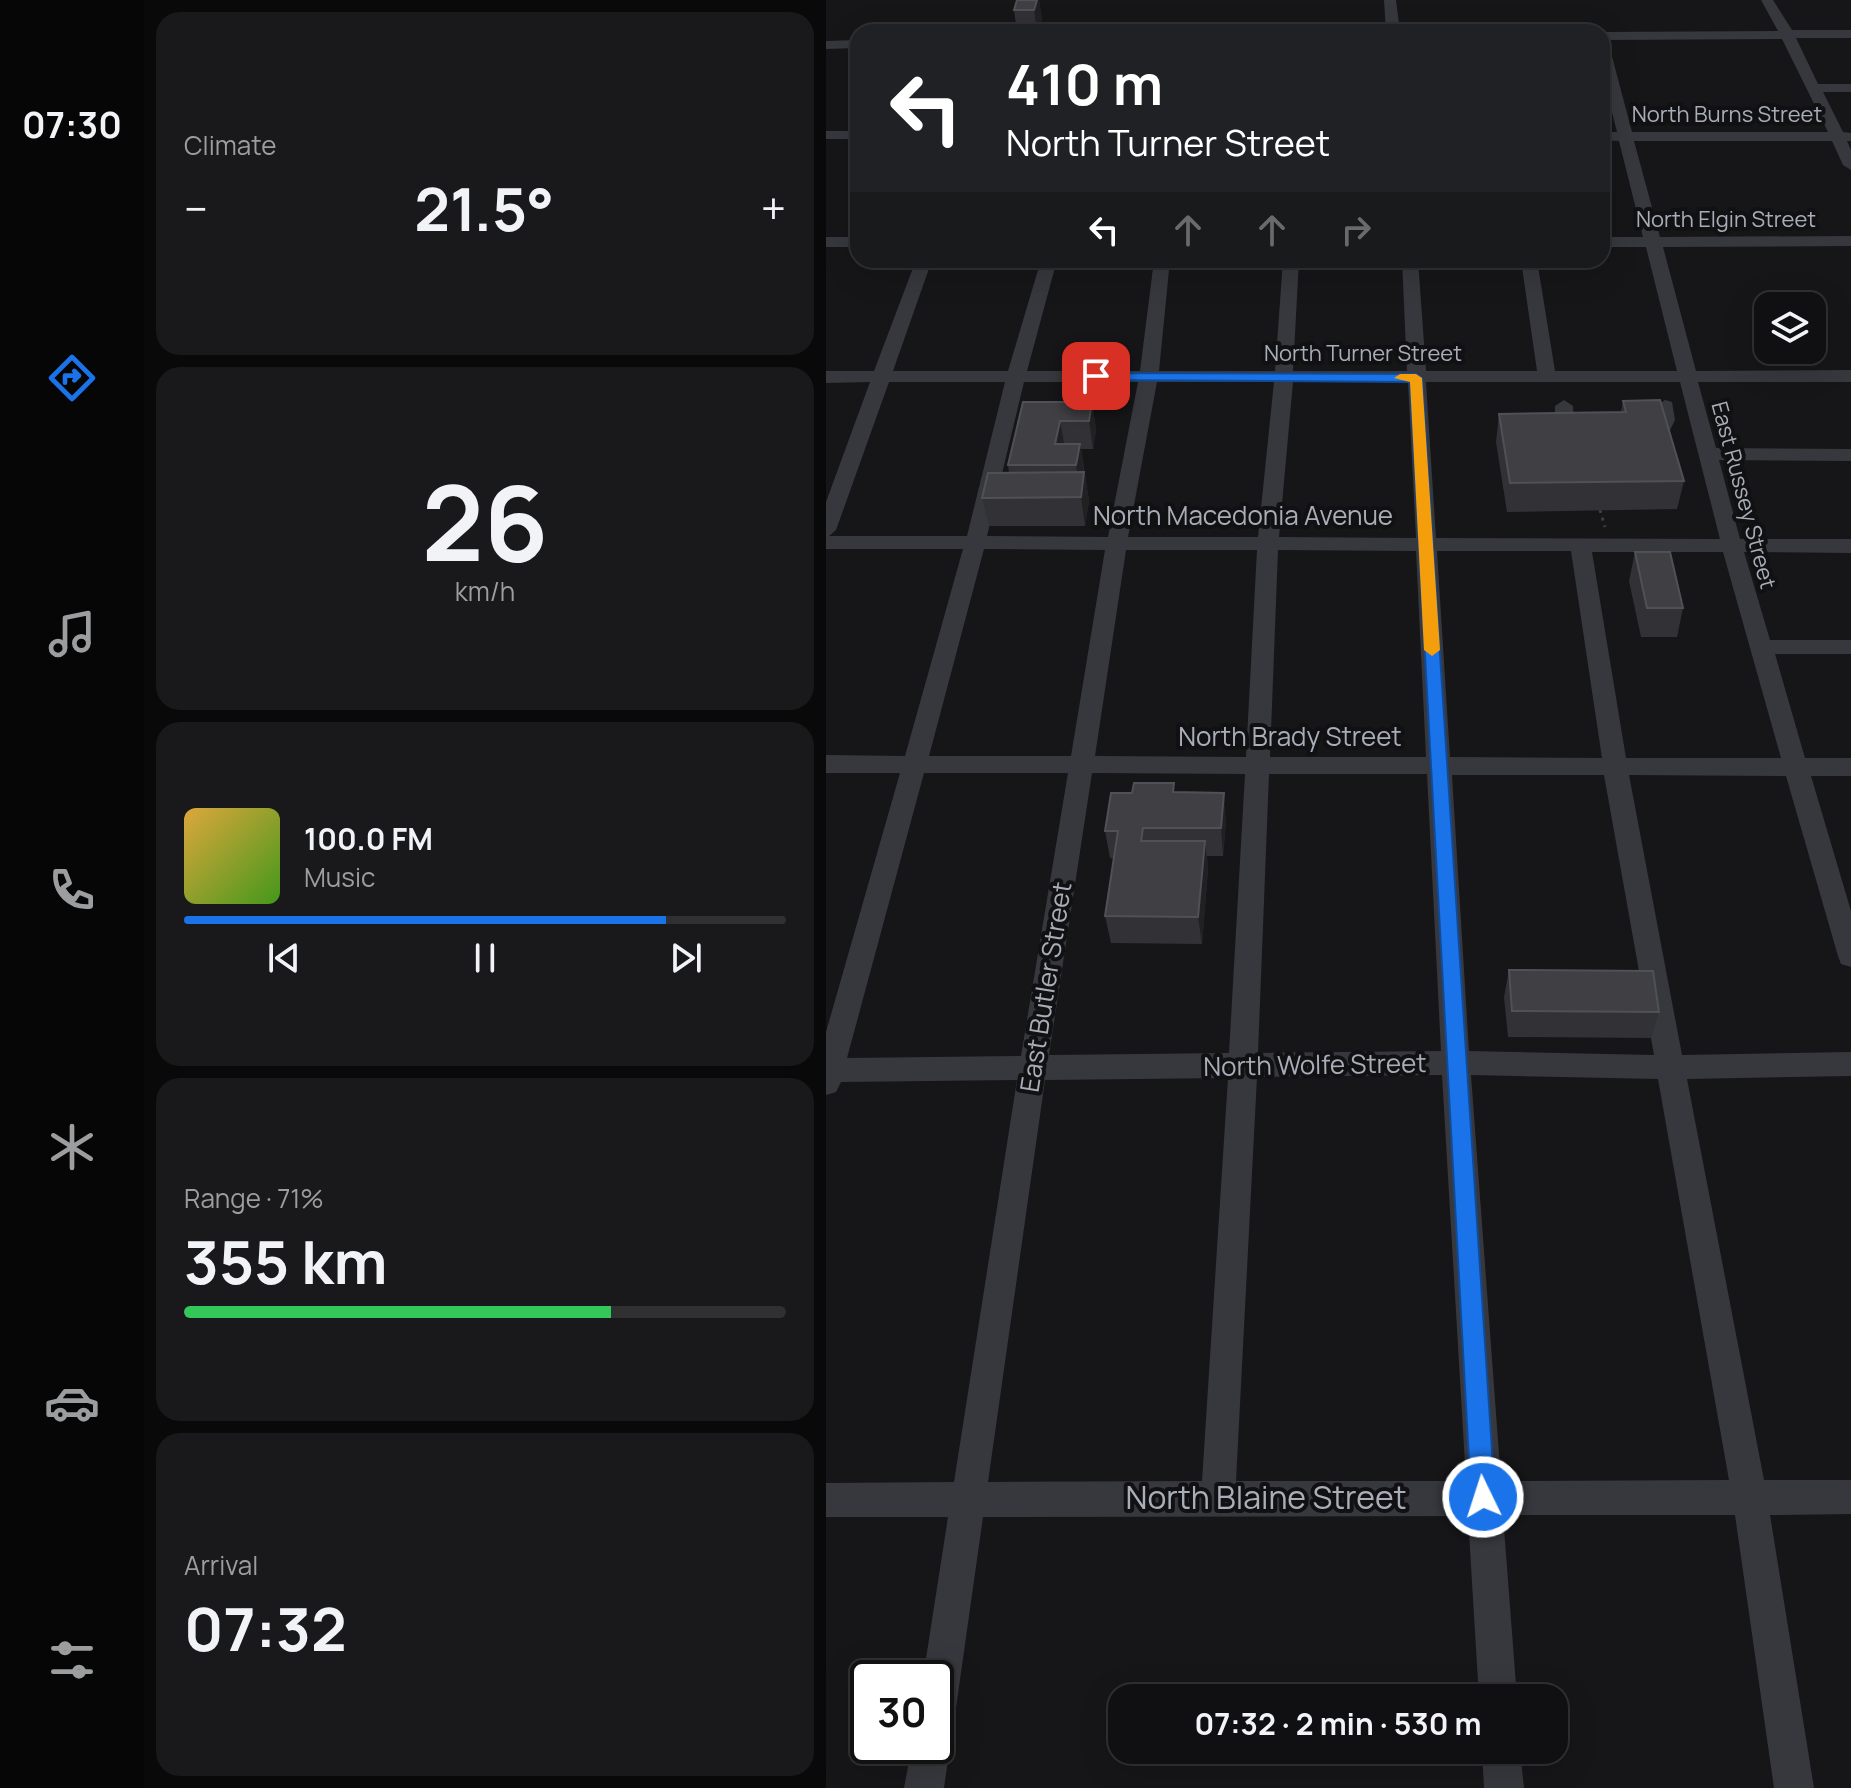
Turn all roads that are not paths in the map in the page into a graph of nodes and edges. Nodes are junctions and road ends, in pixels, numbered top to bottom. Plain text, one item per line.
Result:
1 (1390, 0) edge
2 (1767, 0) edge
3 (1392, 24) edge
4 (1787, 34) junction
5 (1851, 34) edge
6 (1610, 36) edge
7 (850, 44) edge
8 (826, 45) edge
9 (1610, 78) edge
10 (1813, 88) junction
11 (1851, 88) edge
12 (826, 135) edge
13 (850, 135) edge
14 (1610, 136) edge
15 (1624, 136) junction
16 (1844, 137) edge
17 (1851, 165) edge
18 (1653, 241) junction
19 (1851, 241) edge
20 (826, 242) edge
21 (850, 242) edge
22 (1610, 242) edge
23 (921, 268) edge
24 (1047, 268) edge
25 (1161, 268) edge
26 (1291, 268) edge
27 (1410, 268) edge
28 (1530, 268) edge
29 (1016, 376) junction
30 (1149, 376) junction
31 (1284, 376) junction
32 (1687, 376) junction
33 (1851, 376) edge
34 (826, 377) edge
35 (883, 377) junction
36 (1547, 377) junction
37 (1416, 378) junction
38 (1564, 406) dead end
39 (1665, 406) edge
40 (1709, 454) junction
41 (1851, 455) edge
42 (826, 530) edge
43 (826, 542) edge
44 (976, 542) junction
45 (1118, 543) junction
46 (1268, 543) junction
47 (1426, 545) junction
48 (1851, 546) edge
49 (1581, 547) junction
50 (1732, 547) junction
51 (1761, 647) junction
52 (1851, 647) edge
53 (826, 764) edge
54 (914, 765) junction
55 (1082, 765) junction
56 (1439, 765) junction
57 (1259, 766) junction
58 (1796, 766) junction
59 (1615, 767) junction
60 (1851, 767) edge
61 (1851, 956) edge
62 (1456, 1063) junction
63 (1851, 1064) edge
64 (1243, 1066) junction
65 (1033, 1067) junction
66 (1672, 1067) junction
67 (827, 1074) edge
68 (1218, 1497) junction
69 (1483, 1497) junction
70 (1851, 1497) edge
71 (1750, 1498) junction
72 (826, 1500) edge
73 (970, 1501) junction
74 (945, 1660) edge
75 (1497, 1684) edge
76 (928, 1764) edge
77 (1502, 1764) edge
78 (924, 1788) edge
79 (1504, 1788) edge
80 (1794, 1788) edge

1 - 3 street
2 - 4 street
4 - 5 street
4 - 6 street
4 - 10 street
7 - 8 street
9 - 15 street, East Russey Street
10 - 11 street
10 - 16 street
12 - 13 street
14 - 15 street, North Burns Street
15 - 16 street, North Burns Street
15 - 18 street, East Russey Street
16 - 17 street
18 - 19 street, North Elgin Street
18 - 22 street, North Elgin Street
18 - 32 street, East Russey Street
20 - 21 street
23 - 35 street
24 - 29 street
25 - 30 street, East Butler Street
26 - 31 street
27 - 37 street
28 - 36 street
29 - 30 street, North Turner Street
29 - 35 street, North Turner Street
29 - 44 street
30 - 31 street, North Turner Street
30 - 45 street, East Butler Street
31 - 37 street, North Turner Street
31 - 46 street
32 - 33 street, North Turner Street
32 - 36 street, North Turner Street
32 - 40 street, East Russey Street
34 - 35 street, North Turner Street
35 - 42 street
36 - 37 street, North Turner Street
37 - 47 street
38 - 39 street
40 - 41 street
40 - 50 street, East Russey Street
43 - 44 street, North Macedonia Avenue
44 - 45 street, North Macedonia Avenue
44 - 54 street
45 - 46 street, North Macedonia Avenue
45 - 55 street, East Butler Street
46 - 47 street, North Macedonia Avenue
46 - 57 street
47 - 49 street, North Macedonia Avenue
47 - 56 street
48 - 50 street, North Macedonia Avenue
49 - 50 street, North Macedonia Avenue
49 - 59 street
50 - 51 street, East Russey Street
51 - 52 street
51 - 58 street, East Russey Street
53 - 54 street, North Brady Street
54 - 55 street, North Brady Street
54 - 67 street
55 - 57 street, North Brady Street
55 - 65 street, East Butler Street
56 - 57 street, North Brady Street
56 - 59 street, North Brady Street
56 - 62 street
57 - 64 street
58 - 59 street, North Brady Street
58 - 60 street, North Brady Street
58 - 61 street, East Russey Street
59 - 66 street
62 - 64 street, North Wolfe Street
62 - 66 street, North Wolfe Street
62 - 69 street
63 - 66 street, North Wolfe Street
64 - 65 street, North Wolfe Street
64 - 68 street
65 - 67 street, North Wolfe Street
65 - 73 street, East Butler Street
66 - 71 street
68 - 69 street, North Blaine Street
68 - 73 street, North Blaine Street
69 - 71 street, North Blaine Street
69 - 75 street
70 - 71 street, North Blaine Street
71 - 80 street
72 - 73 street, North Blaine Street
73 - 74 street, East Butler Street
76 - 78 street
77 - 79 street

